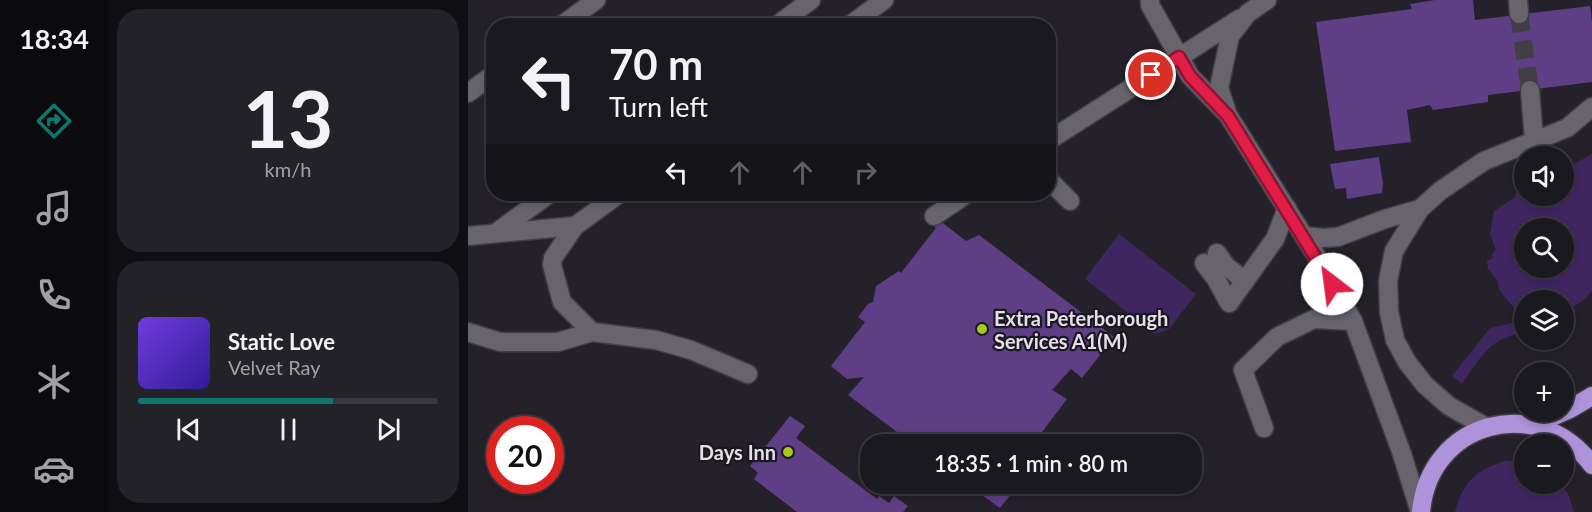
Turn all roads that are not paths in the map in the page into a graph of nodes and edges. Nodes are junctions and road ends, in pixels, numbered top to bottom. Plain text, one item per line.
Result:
1 (596, 0) edge
2 (811, 0) edge
3 (884, 0) edge
4 (1150, 0) edge
5 (1267, 0) edge
6 (1248, 13) junction
7 (572, 18) edge
8 (787, 18) edge
9 (860, 18) edge
10 (1179, 57) junction
11 (486, 80) edge
12 (1530, 90) tunnel mouth
13 (468, 93) edge
14 (1592, 107) edge
15 (1228, 116) junction
16 (1056, 136) edge
17 (1534, 140) junction
18 (1056, 187) edge
19 (539, 201) edge
20 (609, 201) edge
21 (956, 201) edge
22 (1070, 201) dead end
23 (1287, 208) junction
24 (1420, 209) junction
25 (934, 216) dead end
26 (575, 225) junction
27 (497, 232) junction
28 (468, 236) edge
29 (1304, 236) junction
30 (1245, 280) junction
31 (1353, 321) junction
32 (468, 332) edge
33 (592, 332) junction
34 (747, 374) dead end
35 (1592, 396) edge
36 (1534, 425) junction
37 (1486, 427) junction
38 (1264, 428) dead end
39 (1592, 465) edge
40 (1421, 512) edge

1 - 7 lane
2 - 8 lane
3 - 9 lane
4 - 10 lane
5 - 6 lane
6 - 10 lane
6 - 15 lane
10 - 15 lane
10 - 16 lane
11 - 13 lane
12 - 17 lane
14 - 17 lane
15 - 23 lane
17 - 24 lane
18 - 22 lane
19 - 27 lane
20 - 26 lane
21 - 25 lane
23 - 29 lane
23 - 30 lane
24 - 29 lane
24 - 37 lane
26 - 27 lane
26 - 33 lane
27 - 28 lane
29 - 31 lane
30 - 30 lane
31 - 38 lane
31 - 40 lane
32 - 33 lane
33 - 34 lane
35 - 36 highway
36 - 37 highway
36 - 39 highway
37 - 40 highway

